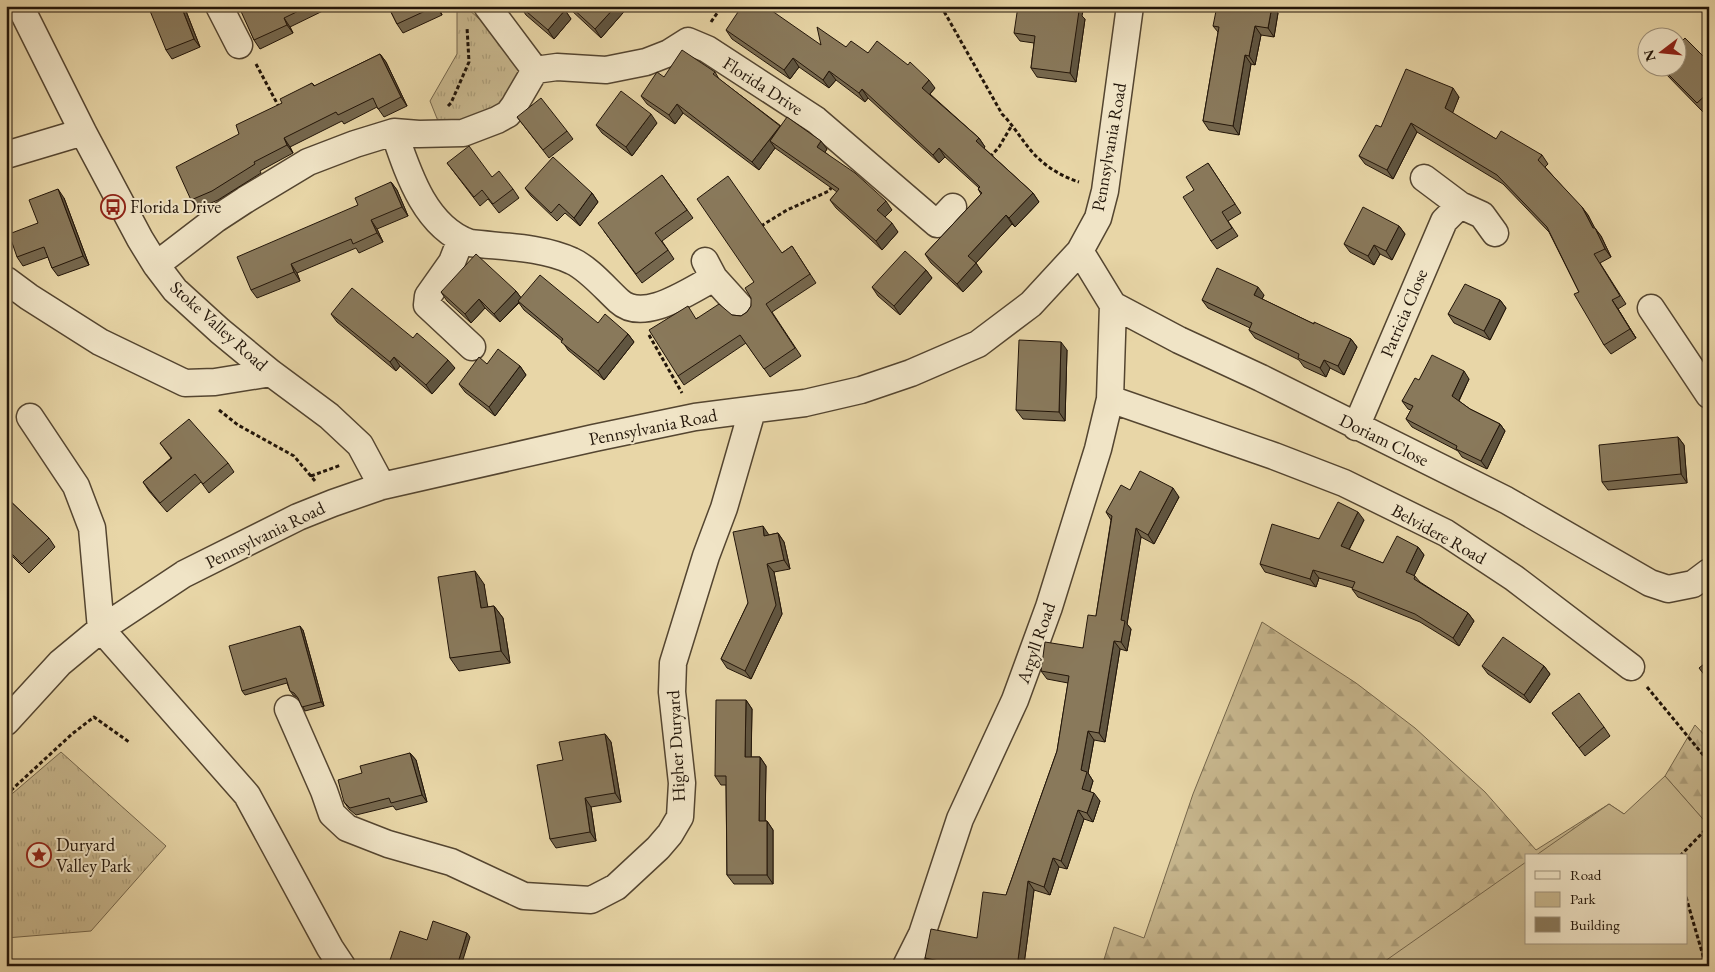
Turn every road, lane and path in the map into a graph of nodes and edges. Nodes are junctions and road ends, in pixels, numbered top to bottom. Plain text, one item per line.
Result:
1 (20, 6) edge
2 (219, 6) edge
3 (941, 6) edge
4 (1130, 6) edge
5 (477, 14) edge
6 (239, 45) joint
7 (535, 70) junction
8 (280, 108) edge
9 (1012, 125) junction
10 (83, 132) junction
11 (394, 132) junction
12 (419, 134) junction
13 (6, 155) edge
14 (857, 155) junction
15 (986, 161) edge
16 (1424, 178) dead end
17 (1105, 191) junction
18 (1460, 205) junction
19 (953, 207) dead end
20 (755, 229) edge
21 (1495, 232) dead end
22 (461, 239) junction
23 (1080, 251) junction
24 (156, 265) junction
25 (6, 280) edge
26 (1113, 305) junction
27 (634, 308) junction
28 (1651, 308) dead end
29 (744, 310) dead end
30 (472, 347) dead end
31 (271, 373) junction
32 (185, 383) junction
33 (1709, 395) edge
34 (1110, 399) junction
35 (752, 411) junction
36 (30, 417) dead end
37 (695, 417) junction
38 (1356, 427) junction
39 (382, 486) junction
40 (333, 503) junction
41 (1709, 572) edge
42 (101, 629) junction
43 (1631, 667) joint
44 (288, 709) dead end
45 (6, 722) edge
46 (129, 742) dead end
47 (1709, 762) edge
48 (6, 795) edge
49 (1709, 826) edge
50 (1682, 854) edge
51 (1688, 904) edge
52 (342, 966) edge
53 (906, 966) edge
54 (1706, 966) edge

1 - 10 street, Stoke Valley Road
2 - 6 street
3 - 9 path
4 - 17 street, Pennsylvania Road
5 - 7 street
5 - 12 path
6 - 8 path
7 - 12 street
7 - 14 street, Florida Drive
9 - 15 path
9 - 17 path
10 - 13 street
10 - 24 street, Stoke Valley Road
11 - 12 street
11 - 22 street
11 - 24 street
14 - 19 street, Florida Drive
14 - 20 path
16 - 18 street
17 - 23 street, Pennsylvania Road
18 - 21 street
18 - 38 street, Patricia Close
22 - 27 street
22 - 30 street
23 - 26 street
23 - 35 street, Pennsylvania Road
24 - 31 street, Stoke Valley Road
25 - 32 street
26 - 34 street, Argyll Road
26 - 38 street, Doriam Close
27 - 29 street
27 - 37 path
28 - 33 street
31 - 32 street
31 - 39 street, Stoke Valley Road
32 - 40 path
34 - 43 street, Belvidere Road
34 - 53 street, Argyll Road
35 - 37 street, Pennsylvania Road
35 - 44 street, Higher Duryard
36 - 42 street
37 - 39 street, Pennsylvania Road
38 - 41 street, Doriam Close
39 - 40 street, Pennsylvania Road
40 - 42 street, Pennsylvania Road
42 - 45 street, Pennsylvania Road
42 - 52 street
43 - 47 path
46 - 48 path
49 - 50 path
51 - 54 path

